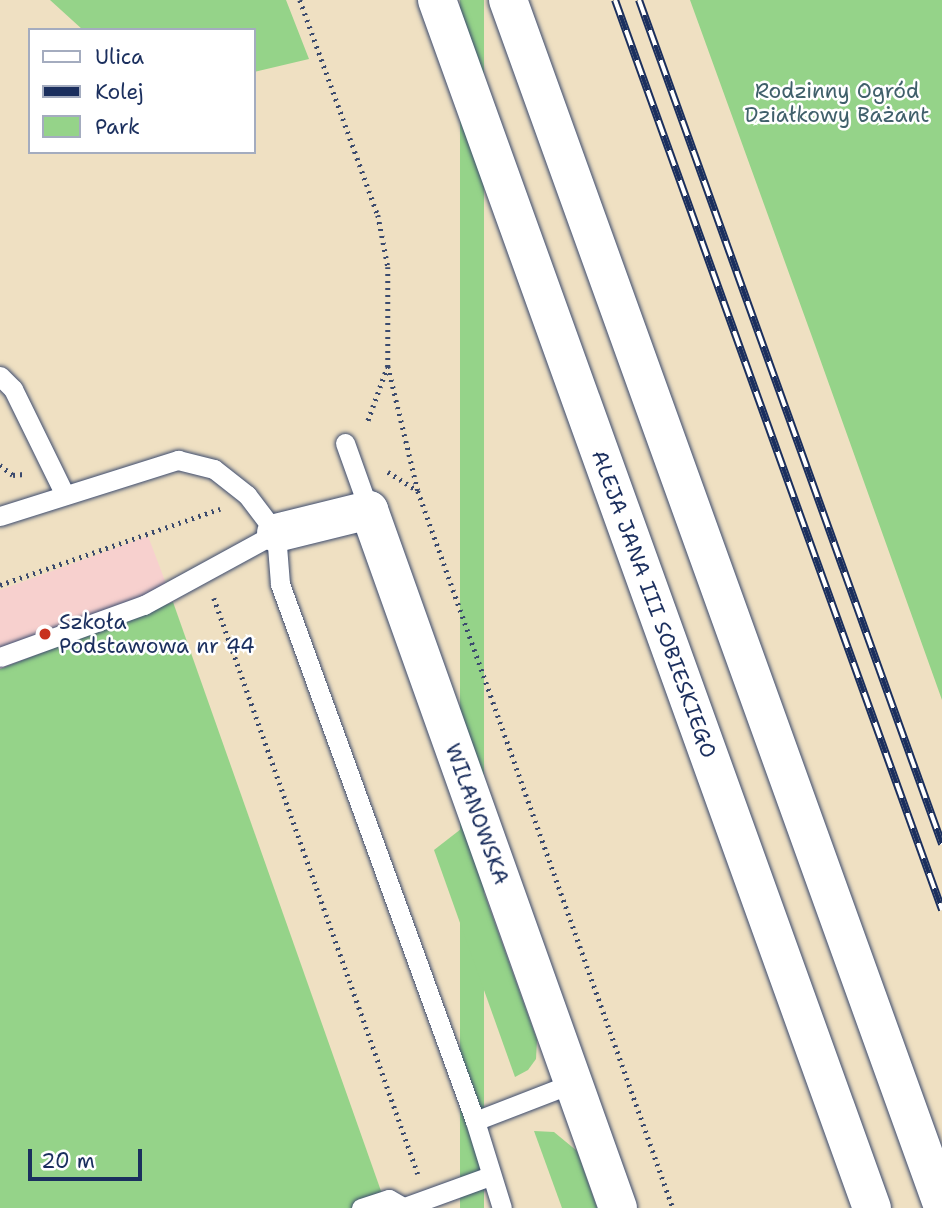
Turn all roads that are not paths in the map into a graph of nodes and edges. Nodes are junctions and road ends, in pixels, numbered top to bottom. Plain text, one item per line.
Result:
1 (437, 0) edge
2 (508, 0) edge
3 (0, 376) edge
4 (345, 443) road end
5 (64, 494) junction
6 (369, 510) junction
7 (0, 516) edge
8 (276, 533) junction
9 (0, 657) edge
10 (573, 1083) junction
11 (475, 1121) junction
12 (489, 1176) junction
13 (942, 1204) edge
14 (361, 1208) edge
15 (402, 1208) edge
16 (502, 1208) edge
17 (618, 1208) edge
18 (872, 1208) edge

1 - 18 main road, ALEJA JANA III SOBIESKIEGO
2 - 13 main road
3 - 5 lane
4 - 6 lane
5 - 7 lane
5 - 8 lane
6 - 8 main road
6 - 10 main road, WILANOWSKA
8 - 9 lane
8 - 11 lane
10 - 11 lane
10 - 17 main road, WILANOWSKA
11 - 12 lane
12 - 15 lane
12 - 16 lane
14 - 15 lane

